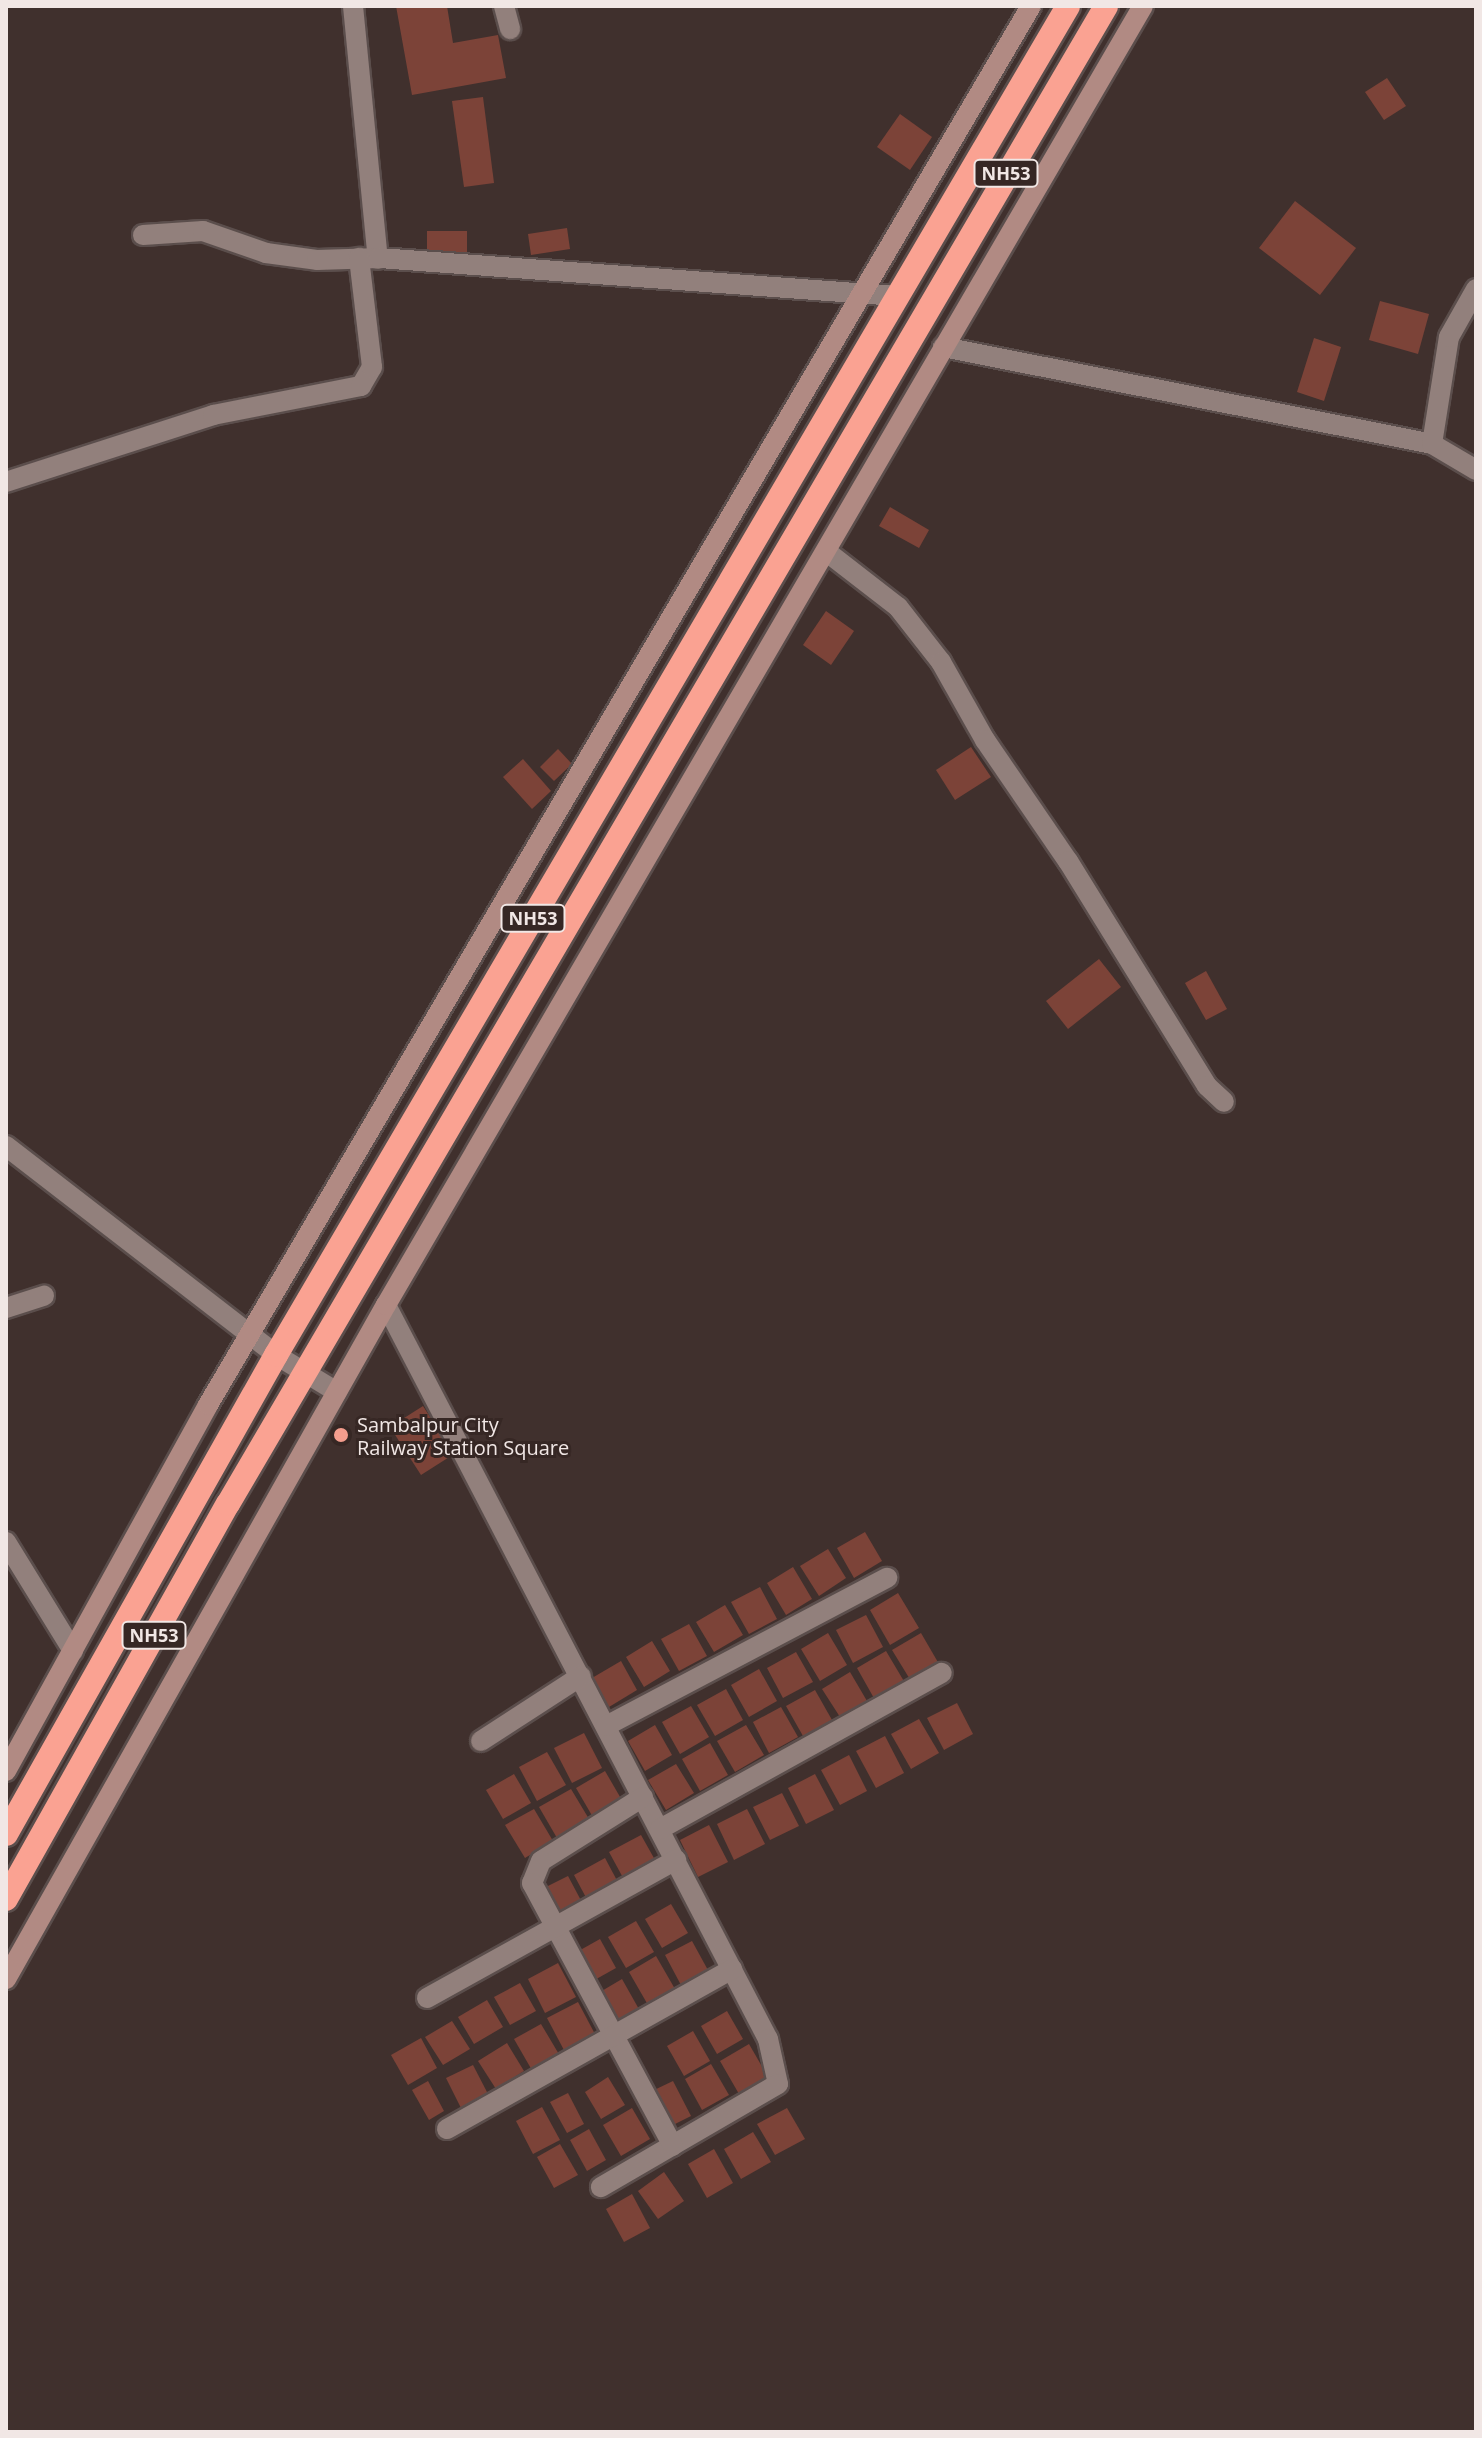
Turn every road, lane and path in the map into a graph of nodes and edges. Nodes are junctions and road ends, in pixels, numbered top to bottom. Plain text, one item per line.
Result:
1 (353, 6) edge
2 (504, 6) edge
3 (1031, 6) edge
4 (1068, 6) edge
5 (1106, 6) edge
6 (1143, 6) edge
7 (510, 29) dead end
8 (143, 235) dead end
9 (368, 259) junction
10 (1476, 289) edge
11 (860, 293) junction
12 (896, 296) junction
13 (943, 347) junction
14 (1432, 444) junction
15 (1476, 470) edge
16 (6, 482) edge
17 (827, 552) junction
18 (1224, 1102) dead end
19 (6, 1146) edge
20 (44, 1296) dead end
21 (386, 1305) junction
22 (6, 1308) edge
23 (250, 1334) junction
24 (276, 1355) junction
25 (307, 1374) junction
26 (337, 1392) junction
27 (6, 1542) edge
28 (887, 1578) dead end
29 (73, 1651) junction
30 (942, 1673) dead end
31 (581, 1676) junction
32 (606, 1726) junction
33 (481, 1741) dead end
34 (6, 1771) edge
35 (643, 1797) junction
36 (660, 1829) junction
37 (6, 1834) edge
38 (676, 1860) junction
39 (6, 1899) edge
40 (553, 1928) junction
41 (732, 1969) junction
42 (6, 1979) edge
43 (427, 1998) dead end
44 (615, 2035) junction
45 (447, 2129) dead end
46 (673, 2146) junction
47 (601, 2187) dead end

1 - 9 street
2 - 7 street
3 - 11 main road
4 - 12 highway, NH53
5 - 25 highway, NH53
6 - 13 main road
8 - 9 street
9 - 11 street
9 - 16 street
10 - 14 street
11 - 12 street
11 - 23 main road
12 - 24 highway, NH53
13 - 14 street
13 - 17 main road
14 - 15 street
17 - 18 street
17 - 21 main road
19 - 23 street
20 - 22 street
21 - 26 main road
21 - 31 street
23 - 24 street
23 - 29 main road
24 - 25 street
24 - 37 highway, NH53
25 - 26 street
25 - 39 highway, NH53
26 - 42 main road
27 - 29 street
28 - 32 street
29 - 34 main road
30 - 36 street
31 - 32 street
31 - 33 street
32 - 35 street
35 - 36 street
35 - 40 street
36 - 38 street
38 - 40 street
38 - 41 street
40 - 43 street
40 - 44 street
41 - 44 street
41 - 46 street
44 - 45 street
44 - 46 street
46 - 47 street

